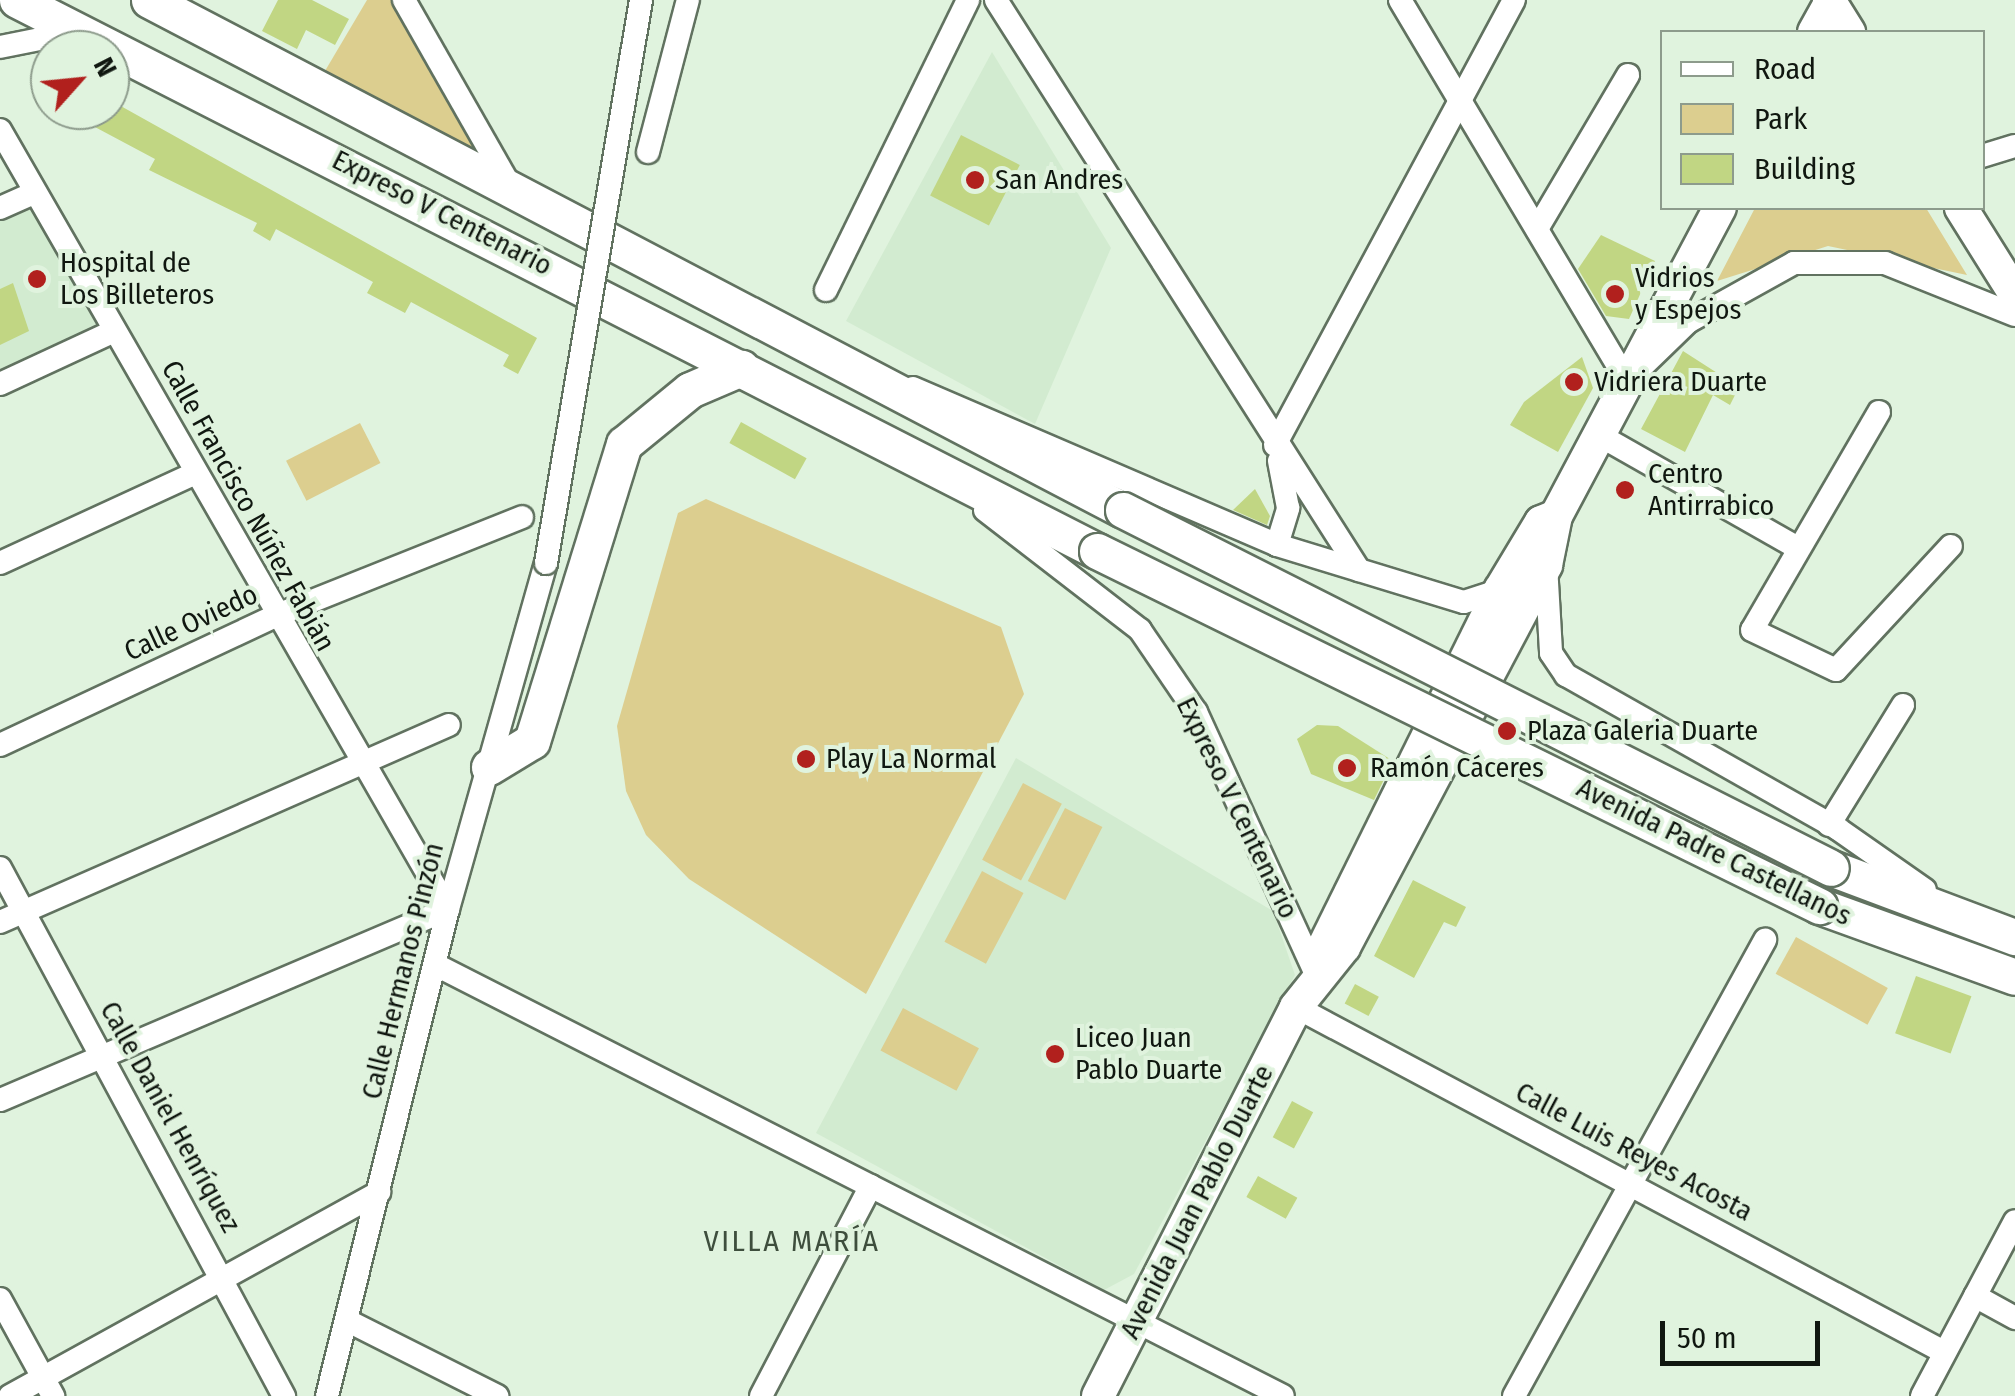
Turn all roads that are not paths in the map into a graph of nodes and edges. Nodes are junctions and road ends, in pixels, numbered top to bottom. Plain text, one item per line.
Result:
1 (17, 0) edge
2 (149, 0) edge
3 (404, 0) edge
4 (641, 0) edge
5 (688, 0) edge
6 (968, 0) edge
7 (996, 0) edge
8 (1400, 0) edge
9 (1514, 0) edge
10 (1830, 1) edge
11 (79, 30) edge
12 (1815, 30) edge
13 (1849, 30) edge
14 (30, 42) edge
15 (0, 48) edge
16 (130, 56) edge
17 (1628, 74) dead end
18 (1462, 105) junction
19 (0, 130) edge
20 (2015, 146) edge
21 (648, 152) dead end
22 (1985, 155) edge
23 (512, 190) junction
24 (34, 192) junction
25 (0, 208) edge
26 (1719, 210) edge
27 (1962, 210) edge
28 (1537, 229) junction
29 (826, 290) dead end
30 (2015, 294) edge
31 (2015, 316) edge
32 (114, 331) junction
33 (741, 368) junction
34 (874, 380) junction
35 (1628, 381) junction
36 (0, 384) edge
37 (1878, 412) dead end
38 (864, 432) junction
39 (1600, 435) junction
40 (1274, 445) junction
41 (196, 473) junction
42 (1123, 510) joint
43 (1556, 516) junction
44 (522, 517) dead end
45 (1277, 545) junction
46 (1794, 546) junction
47 (1951, 546) dead end
48 (1097, 550) joint
49 (0, 563) edge
50 (1546, 565) junction
51 (1358, 570) junction
52 (1500, 590) junction
53 (275, 616) junction
54 (1903, 705) dead end
55 (449, 725) dead end
56 (0, 745) edge
57 (360, 764) junction
58 (489, 767) junction
59 (1830, 825) junction
60 (0, 868) edge
61 (448, 909) junction
62 (11, 916) edge
63 (1972, 916) junction
64 (2015, 937) edge
65 (1765, 940) dead end
66 (436, 965) junction
67 (1316, 974) junction
68 (2015, 977) edge
69 (1296, 1007) junction
70 (101, 1054) junction
71 (0, 1100) edge
72 (1629, 1182) junction
73 (871, 1186) junction
74 (379, 1192) junction
75 (2015, 1221) edge
76 (225, 1279) junction
77 (1974, 1296) junction
78 (0, 1299) edge
79 (2015, 1318) edge
80 (1136, 1321) junction
81 (350, 1322) junction
82 (1944, 1352) junction
83 (48, 1387) edge
84 (10, 1396) edge
85 (284, 1396) edge
86 (327, 1396) edge
87 (497, 1396) edge
88 (761, 1396) edge
89 (1098, 1396) edge
90 (1283, 1396) edge
91 (1514, 1396) edge
92 (1922, 1396) edge

1 - 11 main road, Expreso V Centenario
2 - 23 main road, Expreso V Centenario
3 - 23 street
4 - 58 street, Calle Hermanos Pinzón, bridge
5 - 21 street
6 - 29 street
7 - 40 street
8 - 18 street
9 - 18 street
10 - 12 main road
10 - 13 main road
14 - 15 street
16 - 33 main road, Expreso V Centenario
17 - 28 street
18 - 28 street
18 - 40 street
19 - 24 street, Calle Francisco Núñez Fabián
20 - 22 street
23 - 34 main road, Expreso V Centenario
24 - 25 street
24 - 32 street, Calle Francisco Núñez Fabián
26 - 35 main road
27 - 30 main road
28 - 35 street
31 - 35 street
32 - 36 street
32 - 41 street, Calle Francisco Núñez Fabián
33 - 38 main road, Expreso V Centenario
33 - 58 main road
34 - 42 main road, Expreso V Centenario
34 - 45 street, Expreso V Centenario
35 - 39 main road
37 - 46 street
38 - 48 main road, Expreso V Centenario
38 - 67 street, Expreso V Centenario
39 - 43 main road
39 - 46 street
40 - 45 street
40 - 51 street
41 - 49 street
41 - 53 street, Calle Francisco Núñez Fabián
42 - 63 main road, Avenida Padre Castellanos, bridge
43 - 50 main road
43 - 52 main road
44 - 53 street, Calle Oviedo
45 - 51 street, Expreso V Centenario
46 - 47 street
48 - 68 main road, Avenida Padre Castellanos, bridge
50 - 59 street
50 - 67 main road
51 - 52 street, Expreso V Centenario
52 - 67 main road
53 - 56 street, Calle Oviedo
53 - 57 street, Calle Francisco Núñez Fabián
54 - 59 street
55 - 57 street
57 - 61 street, Calle Francisco Núñez Fabián
57 - 62 street
58 - 61 street, Calle Hermanos Pinzón
59 - 63 street
60 - 62 street, Calle Daniel Henríquez
61 - 66 street, Calle Hermanos Pinzón
61 - 70 street
62 - 70 street, Calle Daniel Henríquez
63 - 64 main road, Avenida Padre Castellanos
65 - 72 street
66 - 73 street
66 - 74 street, Calle Hermanos Pinzón
67 - 69 main road, Avenida Juan Pablo Duarte
69 - 72 street, Calle Luis Reyes Acosta
69 - 80 main road, Avenida Juan Pablo Duarte
70 - 71 street
70 - 76 street, Calle Daniel Henríquez
72 - 82 street, Calle Luis Reyes Acosta
72 - 91 street
73 - 80 street
73 - 88 street
74 - 76 street
74 - 81 street, Calle Hermanos Pinzón
75 - 77 street
76 - 83 street
76 - 85 street, Calle Daniel Henríquez
77 - 79 street
77 - 82 street
78 - 83 street
80 - 89 main road, Avenida Juan Pablo Duarte
80 - 90 street
81 - 86 street, Calle Hermanos Pinzón
81 - 87 street
82 - 92 street
83 - 84 street

